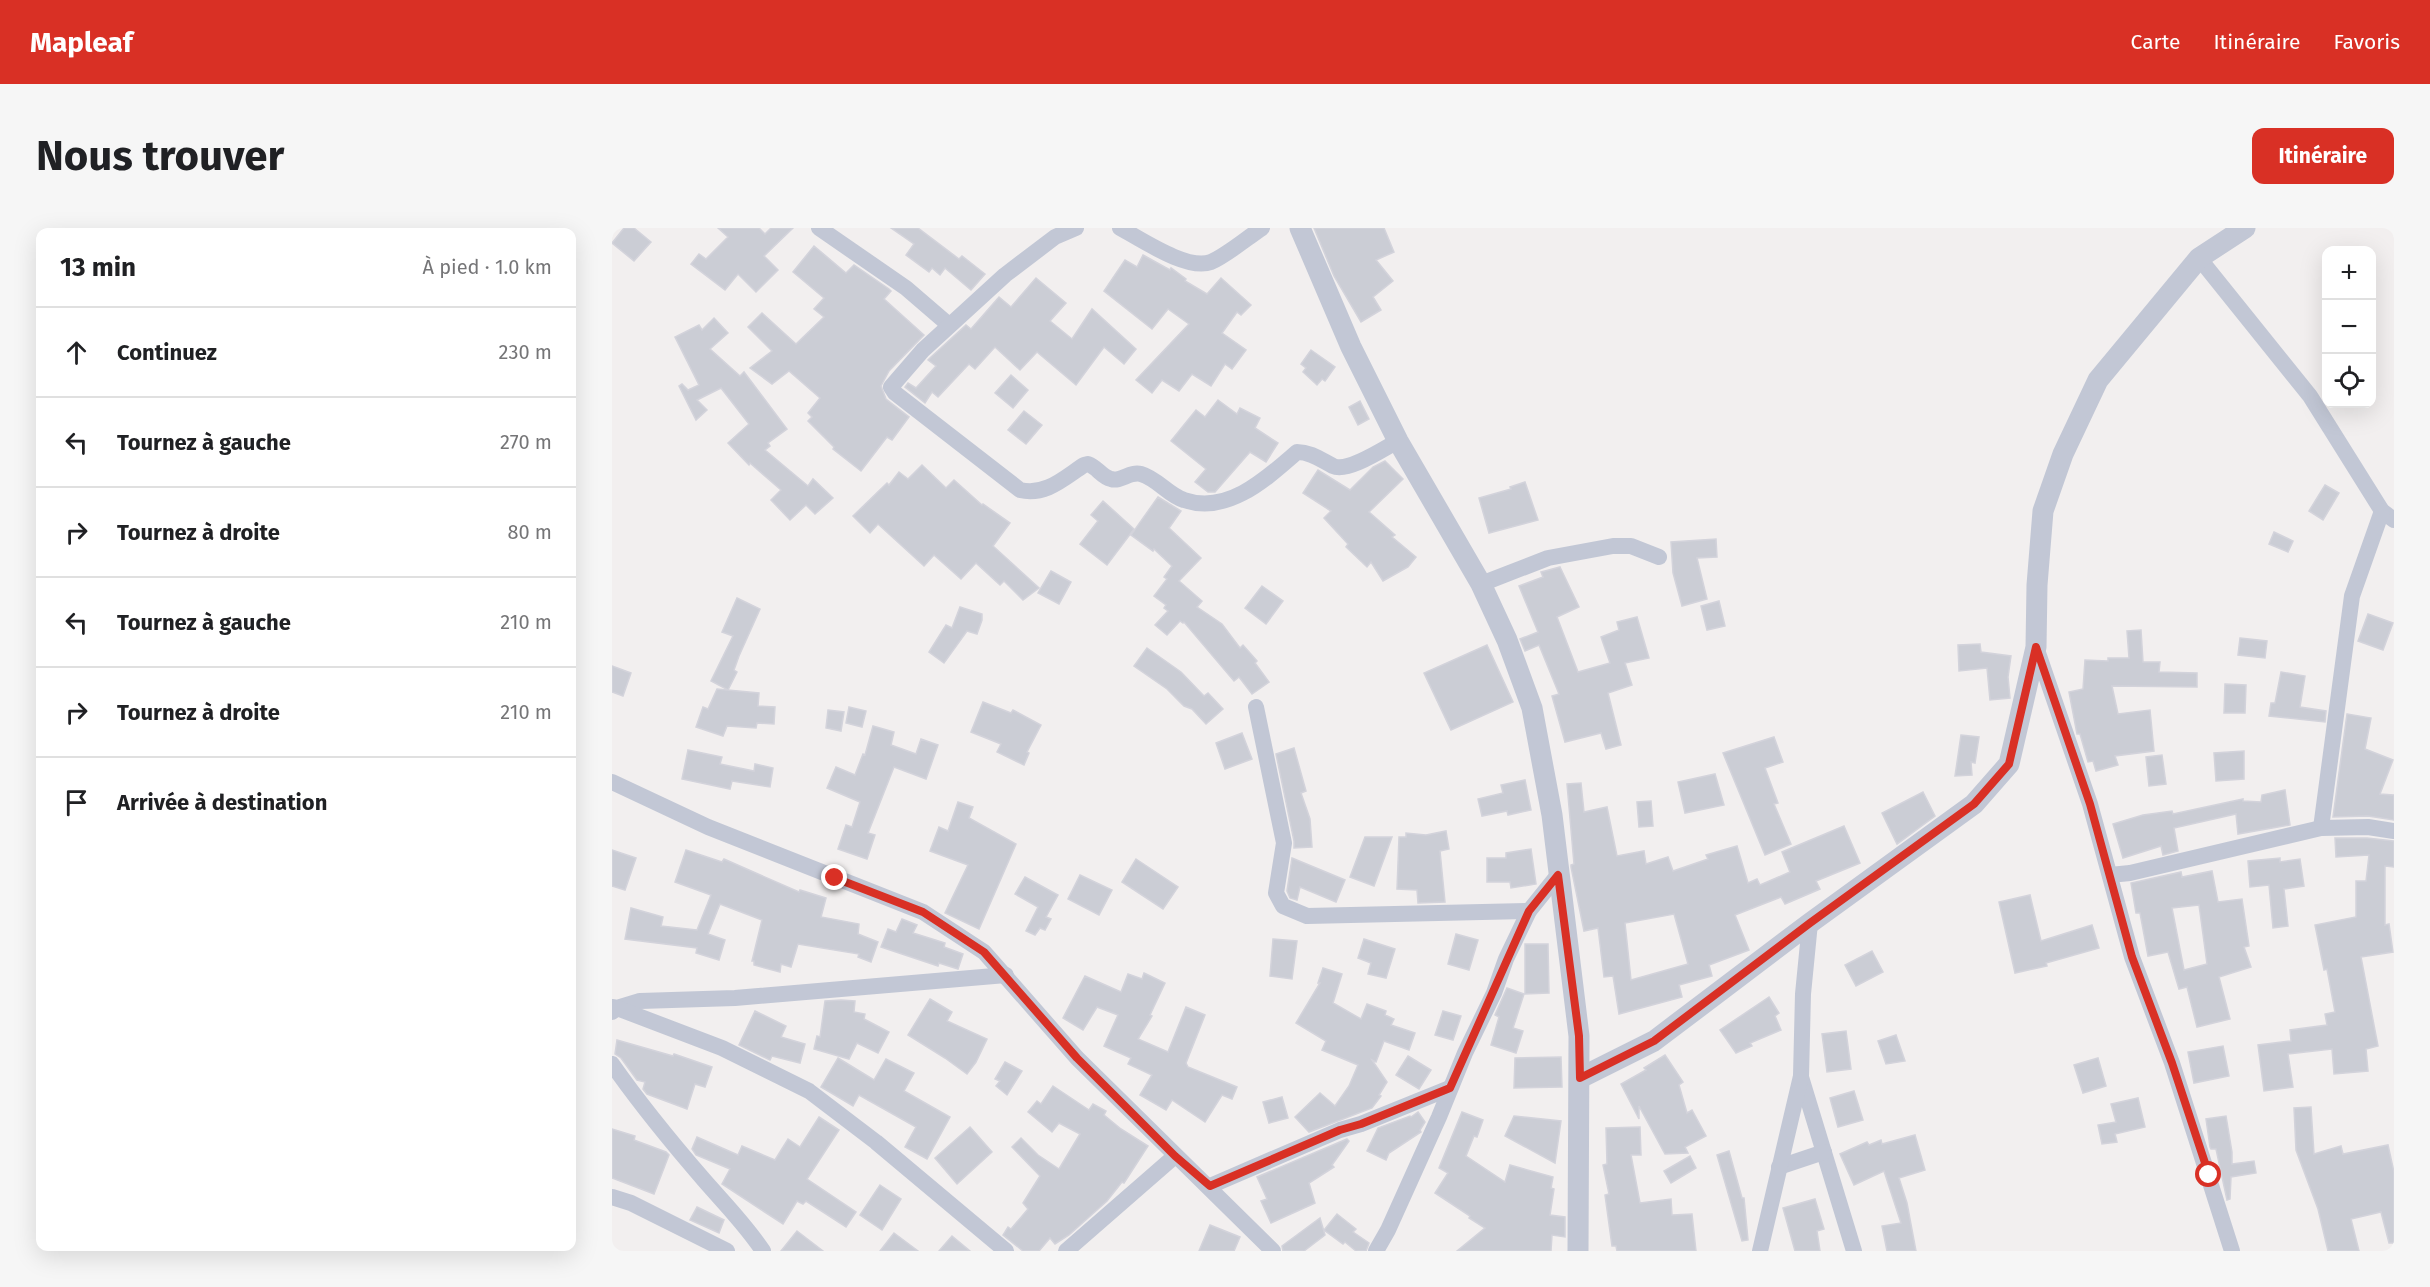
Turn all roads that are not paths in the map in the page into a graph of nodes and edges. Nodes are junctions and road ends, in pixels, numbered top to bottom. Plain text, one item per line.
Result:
1 (819, 228) edge
2 (1076, 228) edge
3 (1120, 228) edge
4 (1262, 228) edge
5 (1300, 228) edge
6 (2245, 228) edge
7 (2199, 258) junction
8 (949, 325) junction
9 (1398, 441) junction
10 (2388, 516) edge
11 (1659, 557) dead end
12 (1481, 584) junction
13 (2036, 647) junction
14 (1256, 707) dead end
15 (612, 782) edge
16 (2321, 828) junction
17 (2394, 831) edge
18 (1558, 875) junction
19 (2110, 875) junction
20 (1529, 911) junction
21 (1810, 923) junction
22 (1006, 975) junction
23 (614, 1009) edge
24 (612, 1064) edge
25 (1801, 1076) junction
26 (1580, 1078) junction
27 (1450, 1088) junction
28 (1824, 1152) junction
29 (1175, 1156) junction
30 (1779, 1167) junction
31 (1210, 1186) junction
32 (612, 1197) edge
33 (727, 1251) edge
34 (763, 1251) edge
35 (1006, 1251) edge
36 (1066, 1251) edge
37 (1273, 1251) edge
38 (1376, 1251) edge
39 (1578, 1251) edge
40 (1760, 1251) edge
41 (1854, 1251) edge
42 (2232, 1251) edge

1 - 8 street
2 - 8 street
3 - 4 street
5 - 9 street
6 - 7 street
7 - 10 street
7 - 13 street
8 - 9 street
9 - 12 street
10 - 16 street
11 - 12 street
12 - 18 street
13 - 19 street
13 - 21 street
14 - 20 street
15 - 22 street
16 - 17 street
16 - 19 street
18 - 20 street
18 - 26 street
19 - 42 street
20 - 27 street
21 - 25 street
21 - 26 street
22 - 23 street
22 - 29 street
23 - 35 street
24 - 34 street
25 - 28 street
25 - 30 street
26 - 39 street
27 - 31 street
27 - 38 street
28 - 30 street
28 - 41 street
29 - 31 street
29 - 36 street
30 - 40 street
31 - 37 street
32 - 33 street

